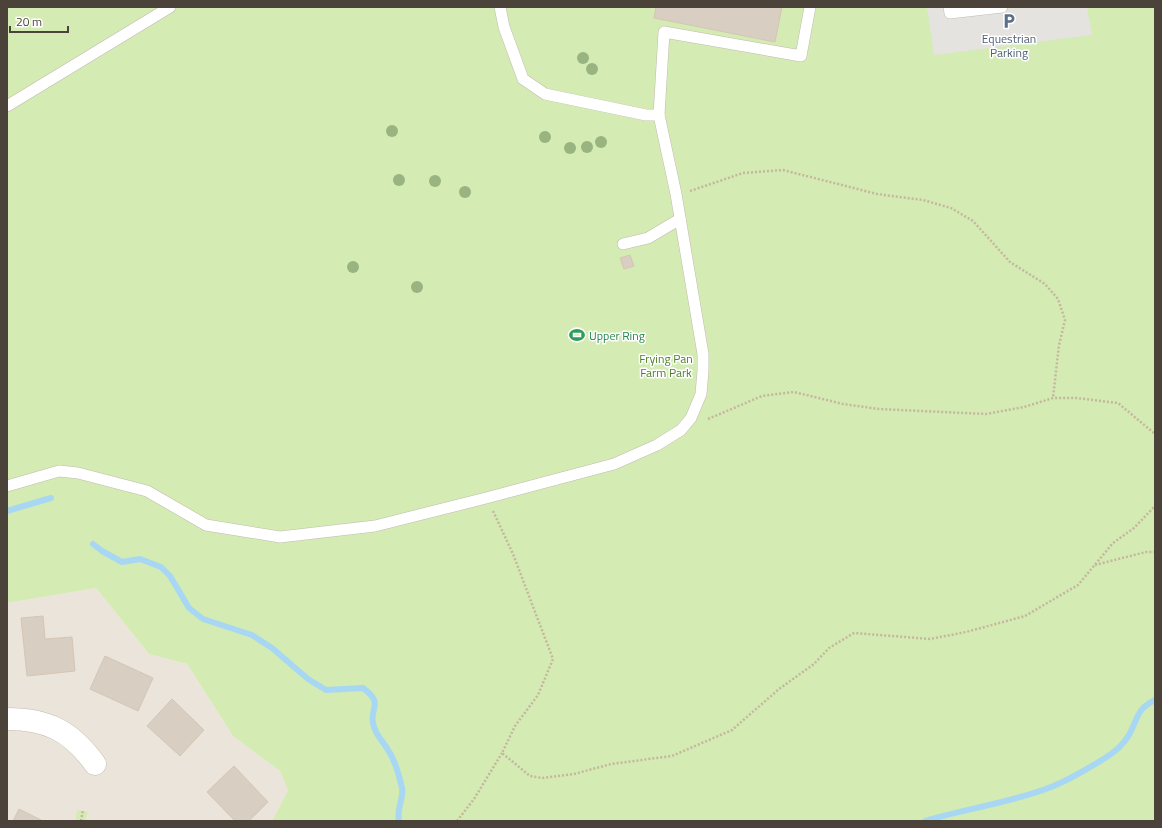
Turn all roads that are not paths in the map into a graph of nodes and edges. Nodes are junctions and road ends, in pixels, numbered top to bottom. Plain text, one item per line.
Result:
1 (170, 7) edge
2 (500, 7) edge
3 (810, 7) edge
4 (949, 7) edge
5 (1002, 7) edge
6 (7, 106) edge
7 (659, 115) junction
8 (680, 219) junction
9 (623, 244) dead end
10 (7, 486) edge
11 (7, 719) edge
12 (95, 764) dead end

1 - 6 lane
2 - 7 lane
3 - 7 lane
4 - 5 lane
7 - 8 lane
8 - 9 lane
8 - 10 lane
11 - 12 street

